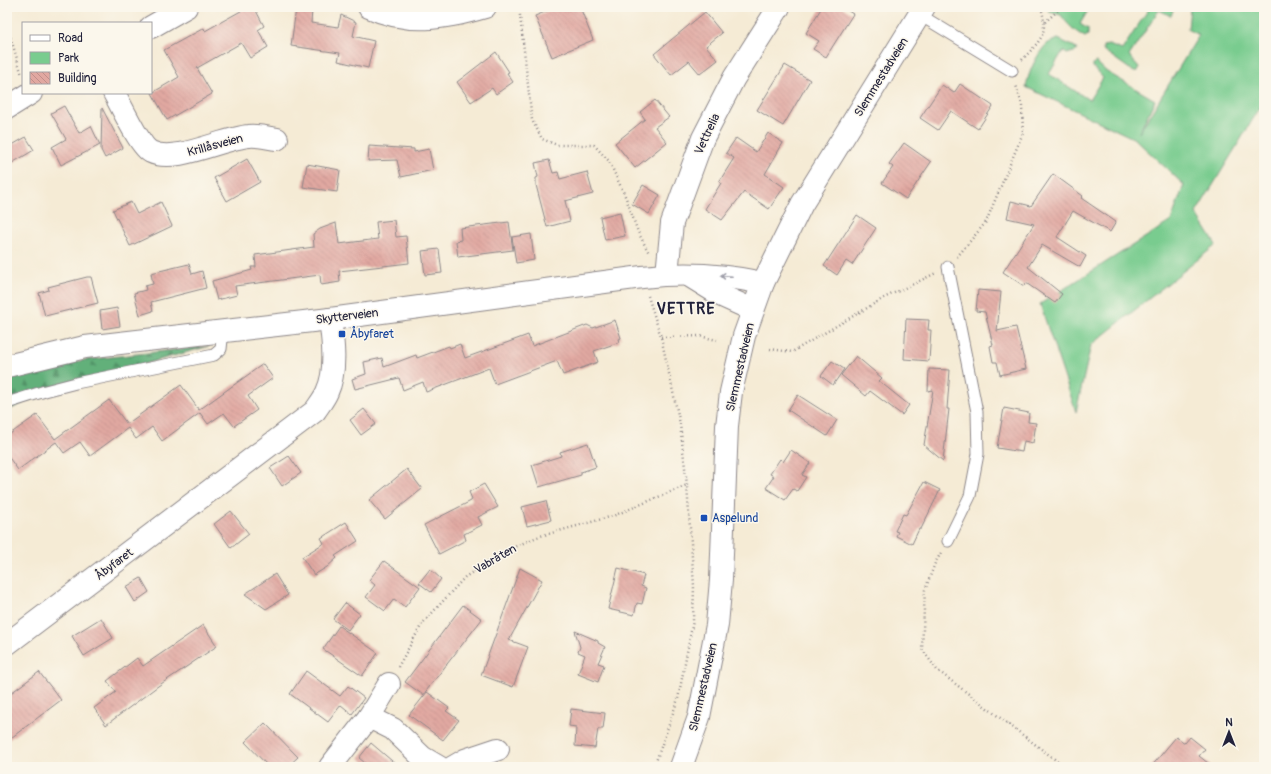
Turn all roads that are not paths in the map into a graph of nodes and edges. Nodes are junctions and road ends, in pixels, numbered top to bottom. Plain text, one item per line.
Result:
1 (186, 7) edge
2 (369, 7) edge
3 (485, 7) edge
4 (779, 7) edge
5 (922, 11) edge
6 (152, 26) edge
7 (1012, 71) road end
8 (29, 94) edge
9 (115, 94) edge
10 (7, 108) edge
11 (277, 140) dead end
12 (948, 267) road end
13 (677, 274) junction
14 (763, 283) junction
15 (753, 310) junction
16 (330, 319) junction
17 (222, 331) junction
18 (7, 366) edge
19 (7, 403) edge
20 (948, 541) road end
21 (7, 644) edge
22 (389, 684) road end
23 (370, 717) junction
24 (498, 749) dead end
25 (330, 767) edge
26 (438, 767) edge
27 (453, 767) edge
28 (682, 767) edge

1 - 6 street
2 - 3 street
4 - 13 street, Vettrelia
5 - 7 lane
5 - 14 street, Slemmestadveien
8 - 10 street
9 - 11 street, Krillåsveien
12 - 20 lane
14 -> 13 street, Skytterveien
13 - 15 street
13 - 16 street, Skytterveien
14 - 15 street, Slemmestadveien
15 - 28 street, Slemmestadveien
16 - 17 street, Skytterveien
16 - 21 street, Åbyfaret
17 - 18 street, Skytterveien
17 - 19 lane
22 - 23 street
23 - 25 street
23 - 26 street
24 - 27 street

